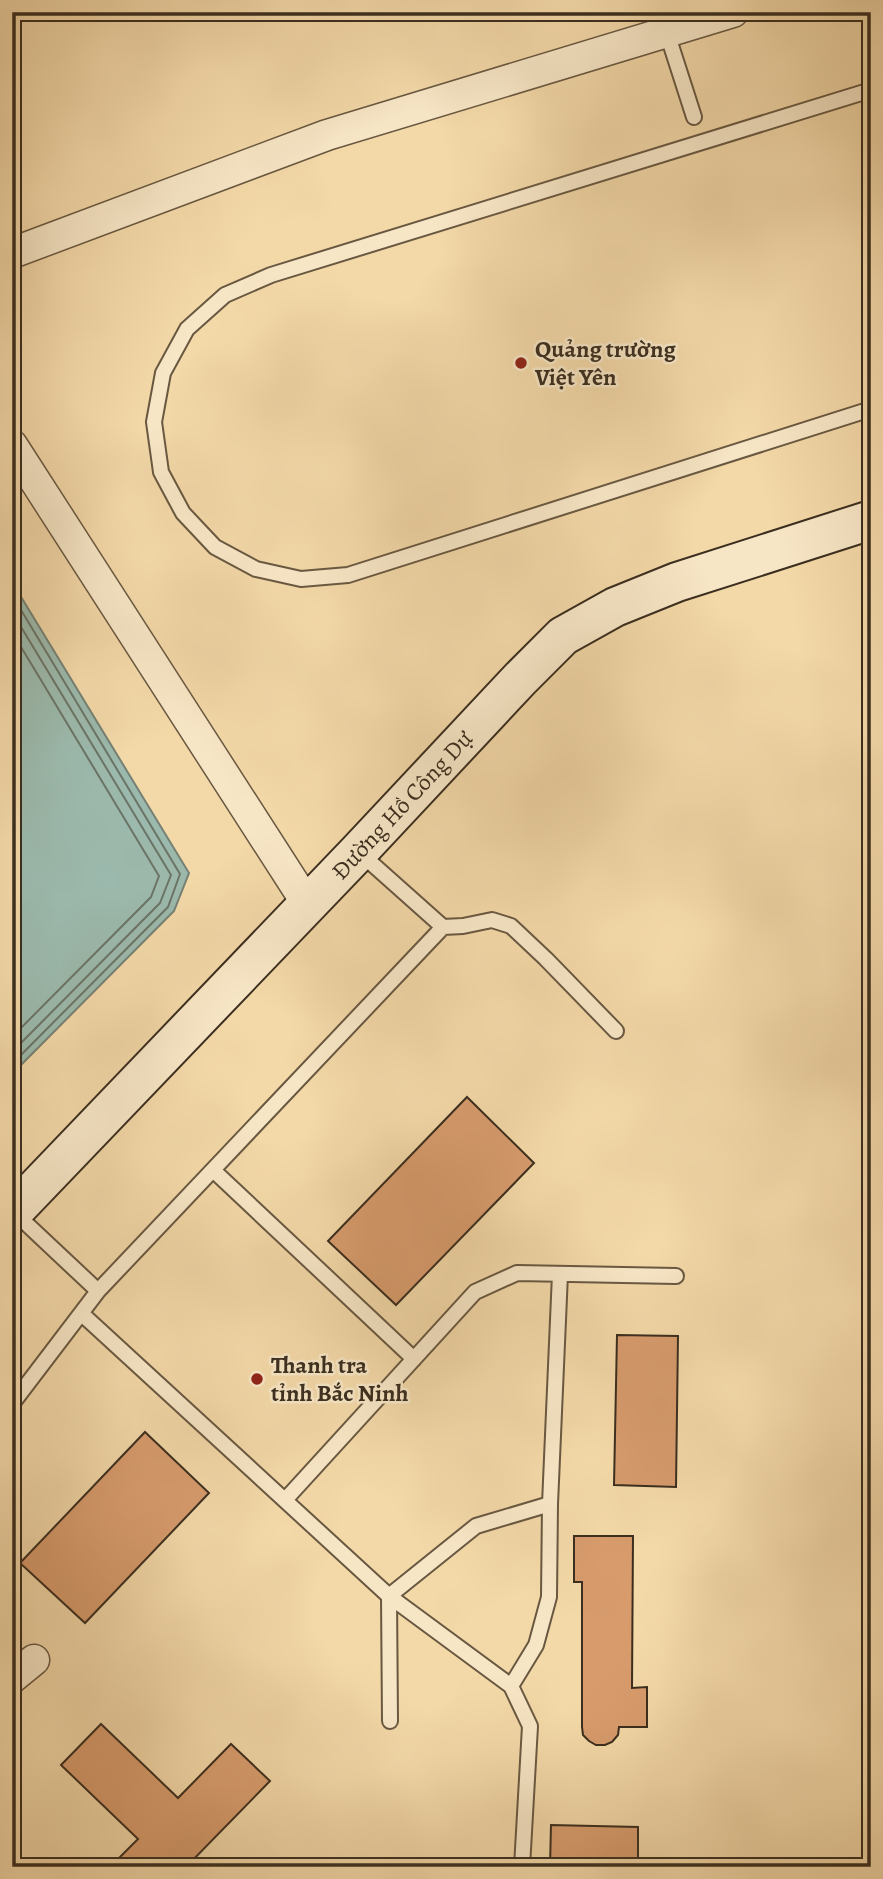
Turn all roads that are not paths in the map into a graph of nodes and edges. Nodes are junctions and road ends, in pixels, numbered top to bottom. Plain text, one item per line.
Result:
1 (733, 12) edge
2 (868, 12) edge
3 (871, 21) edge
4 (667, 33) junction
5 (871, 90) edge
6 (694, 117) dead end
7 (12, 253) edge
8 (871, 409) edge
9 (12, 446) edge
10 (871, 520) edge
11 (358, 852) junction
12 (308, 905) junction
13 (443, 927) junction
14 (616, 1031) dead end
15 (213, 1170) junction
16 (13, 1212) edge
17 (560, 1274) junction
18 (676, 1276) dead end
19 (99, 1291) junction
20 (82, 1314) junction
21 (414, 1359) junction
22 (12, 1404) edge
23 (285, 1500) junction
24 (550, 1504) junction
25 (389, 1596) junction
26 (511, 1686) junction
27 (390, 1721) dead end
28 (522, 1867) edge

1 - 4 street
2 - 3 lane
4 - 6 lane
4 - 7 street
5 - 8 lane
9 - 12 street
10 - 11 street, Đường Hồ Công Dự
11 - 12 street, Đường Hồ Công Dự
11 - 13 lane
12 - 16 street, Đường Hồ Công Dự
13 - 14 lane
13 - 15 lane
15 - 19 lane
15 - 21 lane
16 - 19 lane
17 - 18 lane
17 - 21 lane
17 - 24 lane
19 - 20 lane
20 - 22 lane
20 - 23 lane
21 - 23 lane
23 - 25 lane
24 - 25 lane
24 - 26 lane
25 - 26 lane
25 - 27 lane
26 - 28 lane

